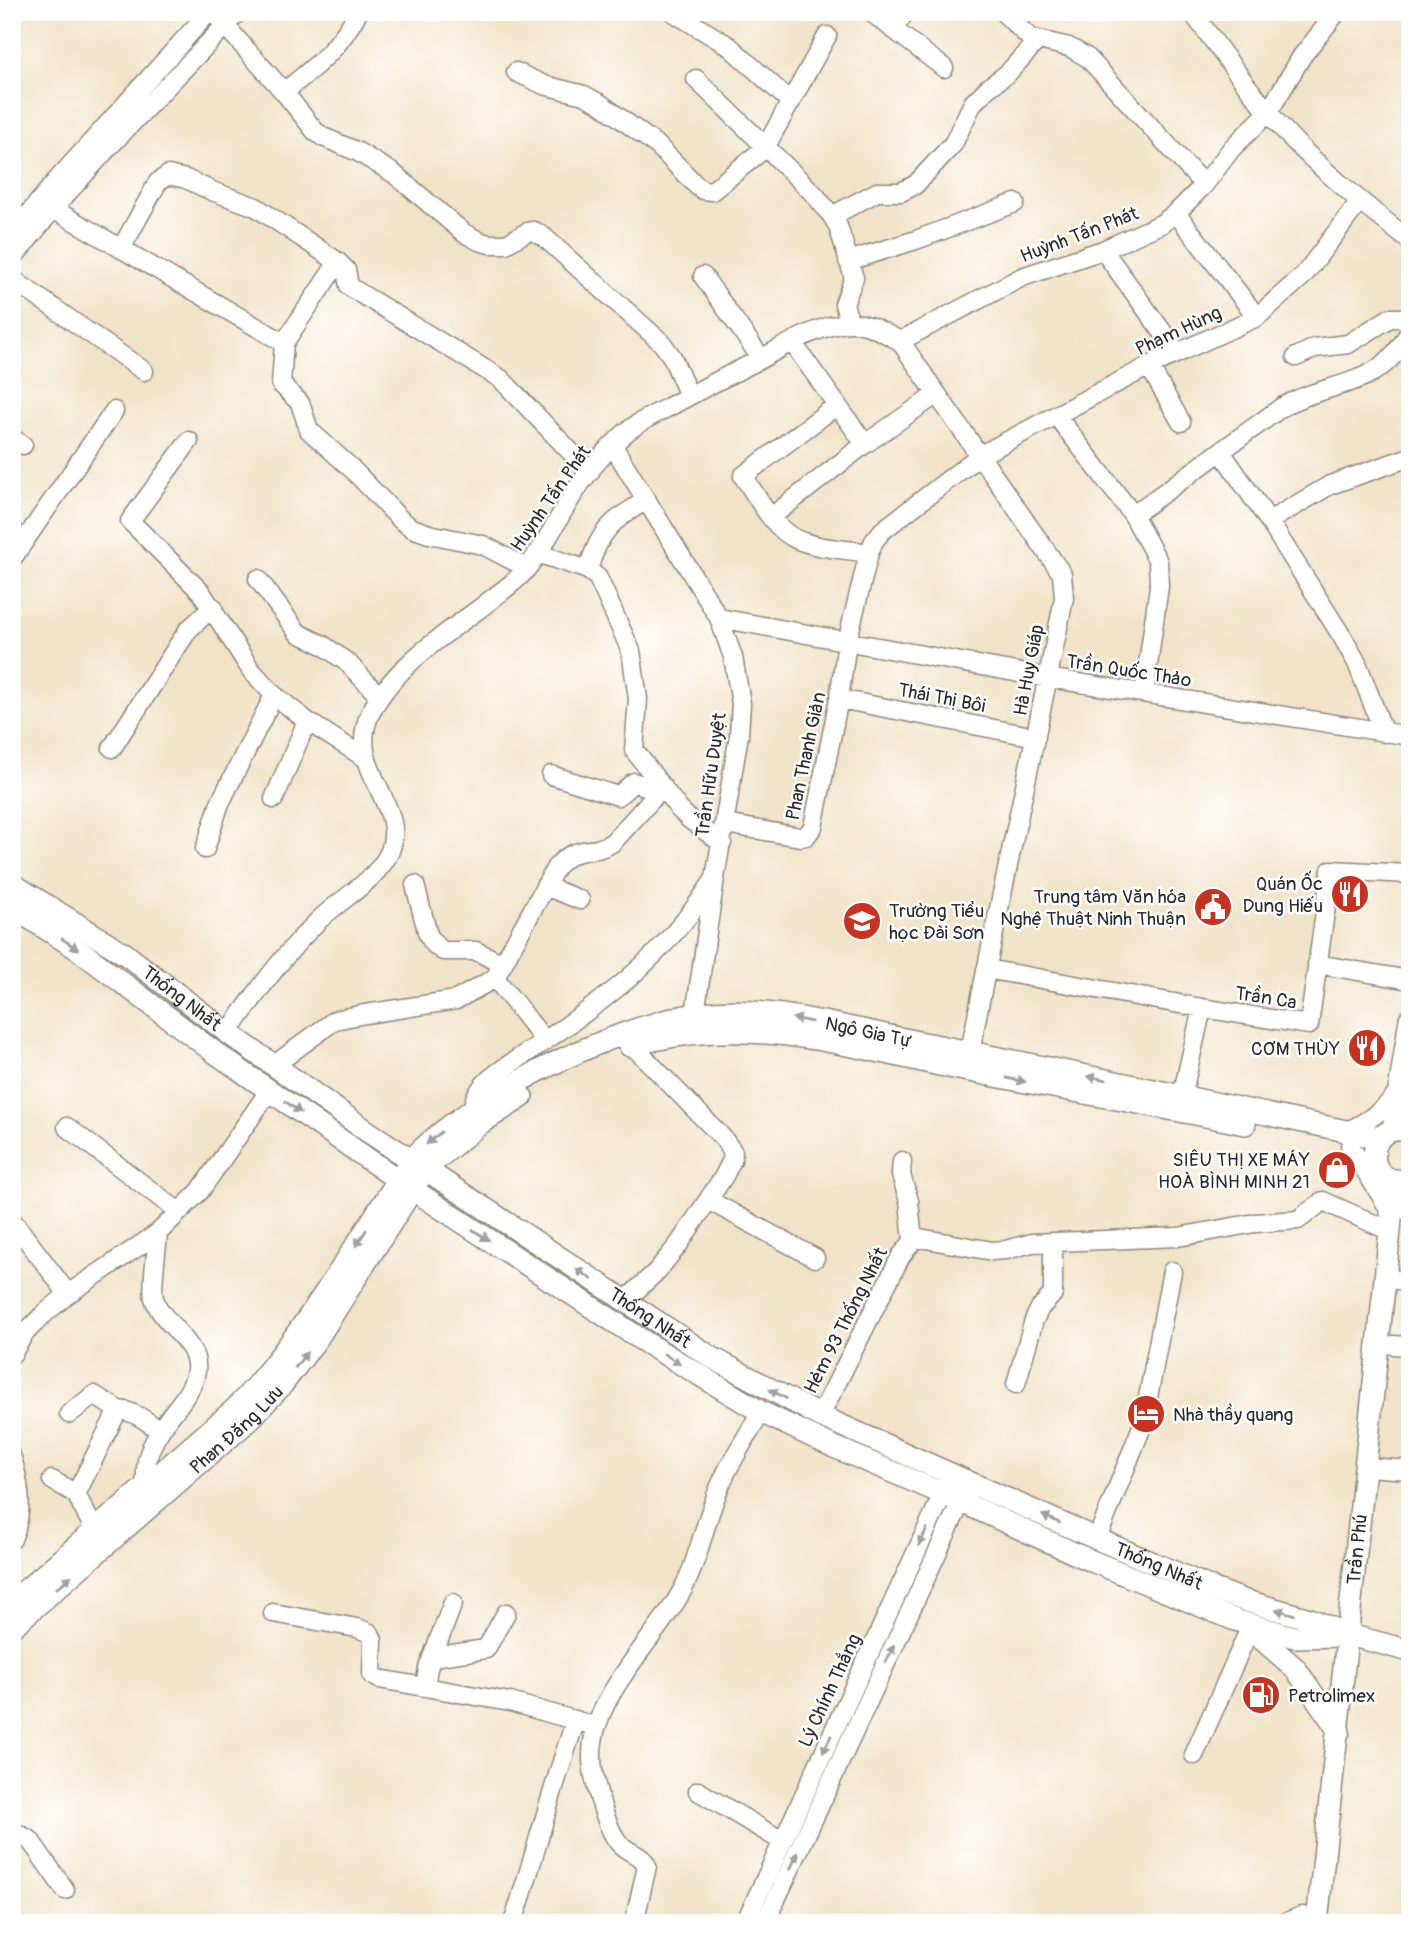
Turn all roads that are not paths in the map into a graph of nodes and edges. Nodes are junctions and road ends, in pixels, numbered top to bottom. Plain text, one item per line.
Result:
1 (238, 12) edge
2 (359, 12) edge
3 (673, 12) edge
4 (871, 12) edge
5 (906, 12) edge
6 (1192, 12) edge
7 (1337, 12) edge
8 (1008, 14) edge
9 (217, 18) edge
10 (892, 29) junction
11 (827, 36) dead end
12 (1037, 41) junction
13 (944, 68) dead end
14 (516, 72) dead end
15 (696, 79) dead end
16 (284, 92) junction
17 (791, 102) junction
18 (1268, 113) junction
19 (765, 148) junction
20 (1204, 185) junction
21 (1360, 201) junction
22 (1015, 203) dead end
23 (53, 209) junction
24 (1176, 213) junction
25 (832, 216) junction
26 (12, 234) edge
27 (1410, 241) edge
28 (121, 249) junction
29 (1103, 250) junction
30 (12, 259) edge
31 (338, 261) junction
32 (848, 261) junction
33 (704, 276) dead end
34 (12, 279) edge
35 (1257, 317) junction
36 (1410, 318) edge
37 (850, 323) junction
38 (1410, 331) edge
39 (900, 341) junction
40 (792, 342) junction
41 (284, 343) junction
42 (1178, 353) junction
43 (1296, 357) dead end
44 (761, 358) junction
45 (1149, 366) junction
46 (144, 372) dead end
47 (937, 394) junction
48 (689, 396) junction
49 (837, 405) junction
50 (114, 411) dead end
51 (1056, 415) junction
52 (1181, 422) dead end
53 (190, 441) dead end
54 (865, 444) junction
55 (613, 446) junction
56 (1222, 453) junction
57 (979, 456) junction
58 (1410, 457) edge
59 (590, 472) junction
60 (647, 500) junction
61 (1133, 516) junction
62 (771, 517) junction
63 (1269, 521) junction
64 (869, 553) junction
65 (12, 559) edge
66 (532, 561) junction
67 (588, 570) junction
68 (258, 579) dead end
69 (213, 607) junction
70 (719, 618) junction
71 (847, 642) junction
72 (1048, 678) junction
73 (1144, 693) junction
74 (274, 695) junction
75 (380, 697) junction
76 (839, 699) junction
77 (307, 721) junction
78 (1384, 733) junction
79 (1410, 736) edge
80 (1036, 737) junction
81 (112, 748) dead end
82 (365, 758) junction
83 (551, 775) dead end
84 (661, 789) junction
85 (274, 799) dead end
86 (725, 824) junction
87 (722, 843) junction
88 (205, 849) dead end
89 (1410, 874) edge
90 (715, 878) junction
91 (12, 884) edge
92 (415, 885) dead end
93 (545, 886) junction
94 (580, 901) dead end
95 (12, 907) edge
96 (1317, 964) junction
97 (986, 970) junction
98 (499, 971) junction
99 (1410, 980) edge
100 (1202, 1008) junction
101 (1410, 1019) edge
102 (694, 1023) junction
103 (228, 1033) junction
104 (545, 1041) junction
105 (632, 1045) junction
106 (214, 1052) junction
107 (969, 1061) junction
108 (273, 1066) junction
109 (269, 1091) junction
110 (1399, 1091) junction
111 (1181, 1103) junction
112 (473, 1109) junction
113 (67, 1126) dead end
114 (1348, 1138) junction
115 (1389, 1138) edge
116 (902, 1161) dead end
117 (419, 1164) junction
118 (1387, 1178) junction
119 (1410, 1178) edge
120 (405, 1185) junction
121 (1410, 1186) edge
122 (708, 1200) junction
123 (179, 1212) junction
124 (1399, 1215) edge
125 (12, 1220) edge
126 (158, 1233) junction
127 (913, 1241) junction
128 (1053, 1242) junction
129 (815, 1258) dead end
130 (1172, 1270) dead end
131 (1398, 1280) edge
132 (68, 1294) junction
133 (625, 1301) junction
134 (662, 1325) junction
135 (648, 1344) junction
136 (1401, 1345) edge
137 (12, 1354) edge
138 (1016, 1384) dead end
139 (118, 1410) junction
140 (761, 1412) junction
141 (69, 1414) dead end
142 (820, 1416) junction
143 (160, 1431) junction
144 (808, 1435) junction
145 (12, 1458) edge
146 (1372, 1467) junction
147 (1410, 1470) edge
148 (52, 1480) dead end
149 (144, 1487) junction
150 (956, 1488) junction
151 (76, 1494) junction
152 (100, 1538) junction
153 (12, 1539) edge
154 (1097, 1539) junction
155 (1087, 1559) junction
156 (1243, 1600) junction
157 (12, 1602) edge
158 (453, 1603) dead end
159 (274, 1613) dead end
160 (506, 1613) dead end
161 (1243, 1624) junction
162 (12, 1627) edge
163 (1354, 1636) junction
164 (1410, 1651) edge
165 (432, 1657) junction
166 (425, 1687) junction
167 (843, 1710) junction
168 (860, 1718) junction
169 (576, 1720) junction
170 (596, 1726) junction
171 (1339, 1731) junction
172 (1194, 1755) dead end
173 (698, 1791) dead end
174 (12, 1831) edge
175 (782, 1841) junction
176 (65, 1890) dead end
177 (1321, 1921) edge
178 (513, 1923) edge
179 (634, 1923) edge
180 (745, 1923) edge
181 (765, 1923) edge
182 (1284, 1923) edge

1 - 9 street
2 - 16 street
3 - 17 street
4 - 10 street
5 - 10 street
6 - 18 street
7 - 18 street, Huỳnh Tấn Phát
8 - 12 street
9 - 16 street
9 - 23 street
9 - 26 street
10 - 13 street
11 - 17 street
12 - 20 street
12 - 25 street
14 - 19 street
15 - 19 street
16 - 48 street
17 - 19 street
18 - 20 street, Huỳnh Tấn Phát
18 - 21 street
19 - 25 street
20 - 24 street, Huỳnh Tấn Phát
21 - 27 street
21 - 35 street, Phạm Hùng
22 - 32 street
23 - 28 street
23 - 30 street
24 - 29 street, Huỳnh Tấn Phát
24 - 35 street
25 - 32 street
28 - 31 street
28 - 41 street
29 - 39 street, Huỳnh Tấn Phát
29 - 42 street
31 - 41 street
31 - 59 street
32 - 37 street
33 - 44 street
34 - 46 street
35 - 42 street, Phạm Hùng
36 - 43 street
37 - 39 street
37 - 40 street, Huỳnh Tấn Phát
38 - 56 street
39 - 47 street, Hà Huy Giáp
40 - 44 street, Huỳnh Tấn Phát
40 - 49 street
41 - 66 street
42 - 45 street, Phạm Hùng
44 - 48 street, Huỳnh Tấn Phát
45 - 51 street, Phạm Hùng
45 - 52 street
47 - 54 street
47 - 57 street, Hà Huy Giáp
48 - 55 street, Huỳnh Tấn Phát
49 - 54 street
49 - 62 street
50 - 65 street
51 - 57 street, Phạm Hùng
51 - 61 street
53 - 69 street
54 - 62 street
55 - 59 street, Huỳnh Tấn Phát
55 - 60 street, Trần Hữu Duyệt
56 - 61 street
56 - 63 street
57 - 64 street, Phạm Hùng
57 - 72 street, Hà Huy Giáp
58 - 63 street
59 - 66 street, Huỳnh Tấn Phát
60 - 67 street
60 - 70 street, Trần Hữu Duyệt
61 - 73 street
62 - 64 street
63 - 78 street
64 - 71 street, Phan Thanh Giản
66 - 67 street
66 - 75 street, Huỳnh Tấn Phát
67 - 84 street
68 - 75 street
69 - 74 street
69 - 81 street
70 - 71 street, Trần Quốc Thảo
70 - 86 street, Trần Hữu Duyệt
71 - 72 street, Trần Quốc Thảo
71 - 76 street, Phan Thanh Giản
72 - 73 street, Trần Quốc Thảo
72 - 80 street, Hà Huy Giáp
73 - 78 street, Trần Quốc Thảo
74 - 77 street
74 - 88 street
75 - 82 street, Huỳnh Tấn Phát
76 - 80 street, Thái Thị Bôi
76 - 86 street, Phan Thanh Giản
77 - 82 street
77 - 85 street
78 - 79 street, Trần Quốc Thảo
80 - 97 street, Hà Huy Giáp
82 - 103 street, Huỳnh Tấn Phát
83 - 84 street
84 - 87 street
84 - 93 street
86 - 87 street, Trần Hữu Duyệt
87 - 90 street, Trần Hữu Duyệt
89 - 96 street, Trần Ca
90 - 102 street, Trần Hữu Duyệt
90 - 104 street
91 - 103 main road, Thống Nhất
92 - 98 street
93 - 94 street
93 - 98 street
95 -> 106 main road, Thống Nhất
96 - 99 street
96 - 100 street, Trần Ca
97 - 100 street, Trần Ca
97 - 107 street, Hà Huy Giáp
98 - 104 street
98 - 108 street
100 - 111 street
101 - 110 main road
102 - 105 main road, Ngô Gia Tự
102 - 107 main road, Ngô Gia Tự
102 - 112 main road, Ngô Gia Tự
103 - 106 main road
103 - 108 main road, Thống Nhất
104 - 112 street
105 - 117 main road, Ngô Gia Tự
105 - 122 street
106 - 109 main road, Thống Nhất
107 - 111 main road, Ngô Gia Tự
108 - 117 main road, Thống Nhất
109 -> 120 main road, Thống Nhất
109 - 123 street
110 - 114 street
110 - 115 main road
111 - 114 main road, Ngô Gia Tự
112 -> 117 main road, Ngô Gia Tự
113 - 123 street
114 - 115 main road, Ngô Gia Tự
114 - 124 street
115 - 118 main road, Trần Phú
116 - 127 street
117 - 120 main road, Ngô Gia Tự
133 -> 117 main road, Thống Nhất
118 - 119 main road
118 - 124 main road, Trần Phú
120 -> 135 main road, Thống Nhất
120 -> 149 main road, Phan Đăng Lưu
152 -> 120 main road, Phan Đăng Lưu
121 - 124 main road, Trần Phú
122 - 129 street
122 - 133 street
123 - 126 street
124 - 128 street, Hẻm 93 Thống Nhất
124 - 131 main road, Trần Phú
125 - 132 street
126 - 132 street
126 - 143 street
127 - 128 street, Hẻm 93 Thống Nhất
127 - 142 street, Hẻm 93 Thống Nhất
128 - 138 street
130 - 154 street
131 - 136 main road, Trần Phú
131 - 146 main road, Trần Phú
132 - 137 street
133 - 134 main road, Thống Nhất
134 - 135 main road
142 -> 134 main road, Thống Nhất
135 -> 140 main road, Thống Nhất
136 - 146 main road, Trần Phú
139 - 141 street
139 - 143 street
139 - 151 street
140 - 144 main road, Thống Nhất
140 - 170 street
142 - 144 main road
142 - 150 main road, Thống Nhất
143 - 149 street
144 - 150 main road, Thống Nhất
145 - 153 street
146 - 147 street
146 - 163 main road, Trần Phú
148 - 151 street
149 - 152 main road, Phan Đăng Lưu
154 -> 150 main road, Thống Nhất
150 - 155 main road, Thống Nhất
150 -> 167 street, Lý Chính Thắng
168 -> 150 street, Lý Chính Thắng
151 - 152 street
152 - 157 main road, Phan Đăng Lưu
162 -> 152 main road, Phan Đăng Lưu
154 - 155 main road
154 - 156 main road, Thống Nhất
155 - 161 main road, Thống Nhất
156 - 161 main road
163 -> 156 main road, Thống Nhất
158 - 165 street
159 - 166 street
160 - 165 street
161 - 163 main road, Thống Nhất
161 - 171 main road
161 - 172 street
163 - 164 main road, Thống Nhất
163 - 171 main road, Trần Phú
163 - 177 main road, Trần Phú
165 - 166 street
166 - 169 street
167 - 168 street
167 -> 175 street, Lý Chính Thắng
181 -> 168 street, Lý Chính Thắng
169 - 170 street
169 - 178 street
170 - 179 street
171 - 177 main road, Trần Phú
173 - 175 street
174 - 176 street
175 - 180 street, Lý Chính Thắng
177 - 182 street

